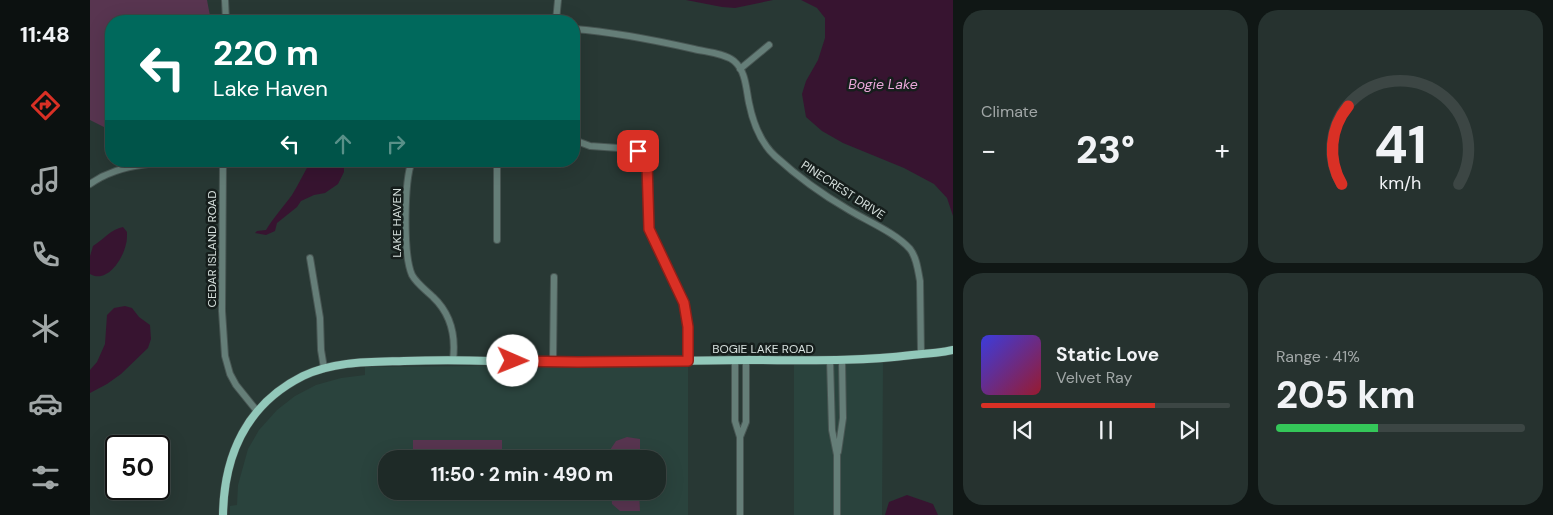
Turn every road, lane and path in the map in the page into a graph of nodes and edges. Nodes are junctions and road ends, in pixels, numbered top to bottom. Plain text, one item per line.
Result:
1 (225, 0) edge
2 (558, 0) edge
3 (226, 15) edge
4 (557, 15) edge
5 (580, 30) edge
6 (769, 44) dead end
7 (740, 70) junction
8 (580, 142) edge
9 (126, 167) edge
10 (224, 167) edge
11 (410, 167) edge
12 (497, 167) edge
13 (90, 184) edge
14 (497, 240) dead end
15 (310, 258) dead end
16 (554, 277) dead end
17 (953, 350) edge
18 (921, 354) junction
19 (453, 360) junction
20 (735, 360) junction
21 (746, 360) junction
22 (830, 360) junction
23 (842, 360) junction
24 (553, 361) junction
25 (688, 361) junction
26 (324, 368) junction
27 (832, 402) junction
28 (843, 402) junction
29 (257, 411) junction
30 (740, 437) junction
31 (837, 456) junction
32 (224, 515) edge
33 (740, 515) edge
34 (837, 515) edge

1 - 3 street
2 - 4 street
5 - 7 street
6 - 7 street
7 - 18 street, PINECREST DRIVE
8 - 25 street
9 - 13 street
10 - 29 street, CEDAR ISLAND ROAD
11 - 19 street, LAKE HAVEN
12 - 14 street
15 - 26 street
16 - 24 street
17 - 18 main road, BOGIE LAKE ROAD
18 - 23 main road, BOGIE LAKE ROAD
19 - 24 main road, BOGIE LAKE ROAD
19 - 26 main road, BOGIE LAKE ROAD
20 - 21 main road, BOGIE LAKE ROAD
20 - 25 main road, BOGIE LAKE ROAD
20 - 30 street
21 - 22 main road, BOGIE LAKE ROAD
21 - 30 street
22 - 23 main road, BOGIE LAKE ROAD
22 - 27 street
23 - 28 street
24 - 25 main road, BOGIE LAKE ROAD
26 - 29 main road, BOGIE LAKE ROAD
27 - 28 street
27 - 31 street
28 - 31 street
29 - 32 main road, BOGIE LAKE ROAD
30 - 33 street
31 - 34 street

